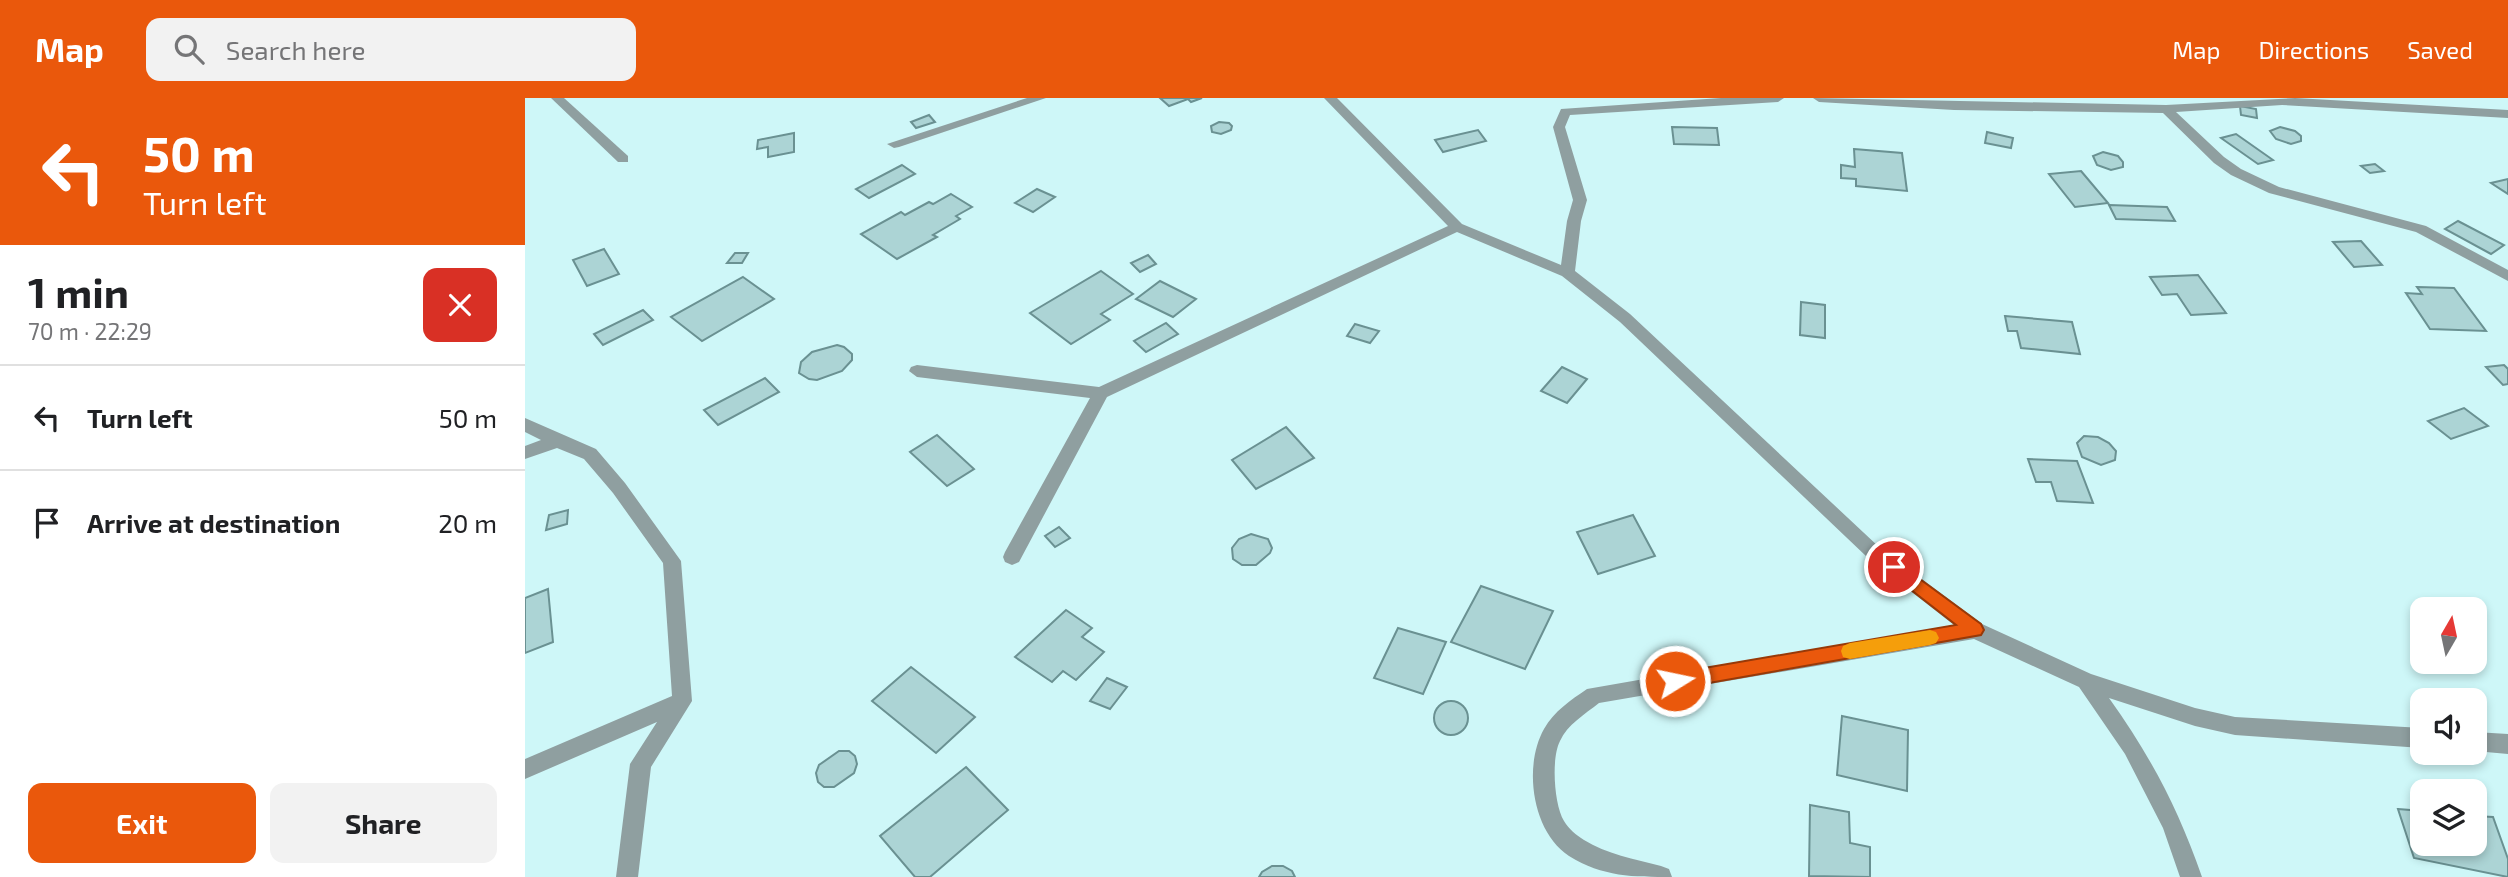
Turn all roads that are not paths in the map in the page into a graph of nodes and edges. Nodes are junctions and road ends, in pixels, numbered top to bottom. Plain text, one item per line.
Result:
1 (557, 98) edge
2 (1041, 98) edge
3 (1330, 98) edge
4 (1778, 98) edge
5 (1819, 98) edge
6 (2281, 99) edge
7 (2166, 109) junction
8 (2508, 114) edge
9 (894, 144) dead end
10 (623, 159) dead end
11 (1457, 227) junction
12 (1567, 273) junction
13 (2508, 276) edge
14 (917, 371) dead end
15 (1101, 393) junction
16 (525, 424) edge
17 (557, 441) junction
18 (525, 453) edge
19 (1012, 557) dead end
20 (1975, 630) junction
21 (2086, 681) junction
22 (682, 701) junction
23 (2410, 737) edge
24 (2487, 743) edge
25 (2508, 744) edge
26 (525, 769) edge
27 (627, 877) edge
28 (1661, 877) edge
29 (2191, 877) edge

1 - 10 street
2 - 9 street
3 - 11 street
4 - 12 street
5 - 7 street
6 - 7 street
6 - 8 street
7 - 13 street
11 - 12 street
11 - 15 street
12 - 20 street
14 - 15 street
15 - 19 street
16 - 17 street
17 - 18 street
17 - 22 street
20 - 21 street
20 - 28 street
21 - 23 street
21 - 29 street
22 - 26 street
22 - 27 street
24 - 25 street

